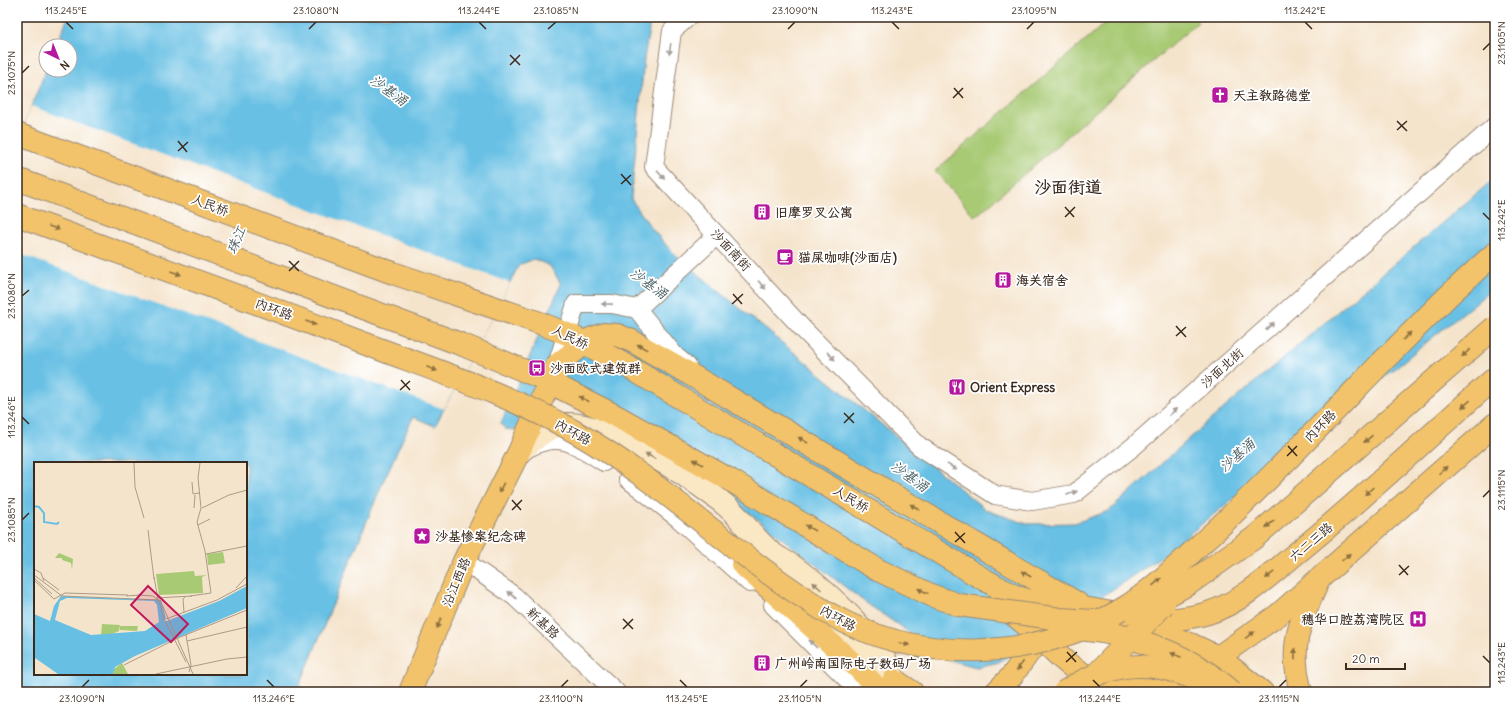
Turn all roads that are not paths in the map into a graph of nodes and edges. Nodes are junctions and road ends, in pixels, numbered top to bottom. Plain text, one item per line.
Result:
1 (688, 17) edge
2 (1495, 126) edge
3 (17, 134) edge
4 (17, 149) edge
5 (17, 179) edge
6 (17, 215) edge
7 (713, 239) junction
8 (1495, 253) edge
9 (637, 309) junction
10 (1495, 327) edge
11 (1380, 364) junction
12 (553, 373) junction
13 (1495, 378) edge
14 (706, 383) junction
15 (1495, 424) edge
16 (919, 446) joint
17 (518, 454) junction
18 (661, 491) junction
19 (1342, 515) junction
20 (1364, 540) junction
21 (464, 561) junction
22 (1317, 583) junction
23 (1056, 599) junction
24 (959, 605) junction
25 (1089, 609) junction
26 (1040, 637) junction
27 (1218, 657) junction
28 (892, 688) edge
29 (1123, 689) edge
30 (410, 692) edge
31 (616, 692) edge
32 (860, 692) edge
33 (912, 692) edge
34 (996, 692) edge
35 (1064, 692) edge
36 (1079, 692) edge
37 (1161, 692) edge
38 (1221, 692) edge
39 (1232, 692) edge
40 (1262, 692) edge
41 (1301, 692) edge

1 -> 7 street, 沙面南街
16 -> 2 street, 沙面北街
3 - 23 main road, 人民桥
4 - 26 main road, 人民桥, bridge
5 - 12 main road
6 -> 18 main road, 内环路, bridge
7 - 9 street
7 -> 16 street, 沙面南街
11 -> 8 main road, 内环路
9 -> 12 street
9 - 14 street
10 -> 24 main road, bridge
18 -> 11 main road, 内环路, bridge
11 - 36 main road, bridge
14 -> 12 main road
12 - 17 main road, 沿江西路
24 -> 12 main road
13 -> 19 main road, 六二三路
23 -> 14 main road
20 -> 15 main road
17 -> 21 main road, 沿江西路
28 -> 17 main road
32 -> 17 street
18 - 28 main road, bridge
19 - 20 main road
19 -> 25 main road, 六二三路
22 -> 20 main road
21 -> 30 main road, 沿江西路
31 -> 21 street, 新基路
27 -> 22 main road
41 -> 22 main road
23 - 25 main road, 人民桥
39 -> 24 main road, bridge
25 - 27 main road
25 - 29 main road
26 - 29 main road, 人民桥
26 -> 34 main road
27 - 29 main road
27 - 37 main road
27 - 40 main road
28 - 33 main road
35 - 38 main road, bridge

